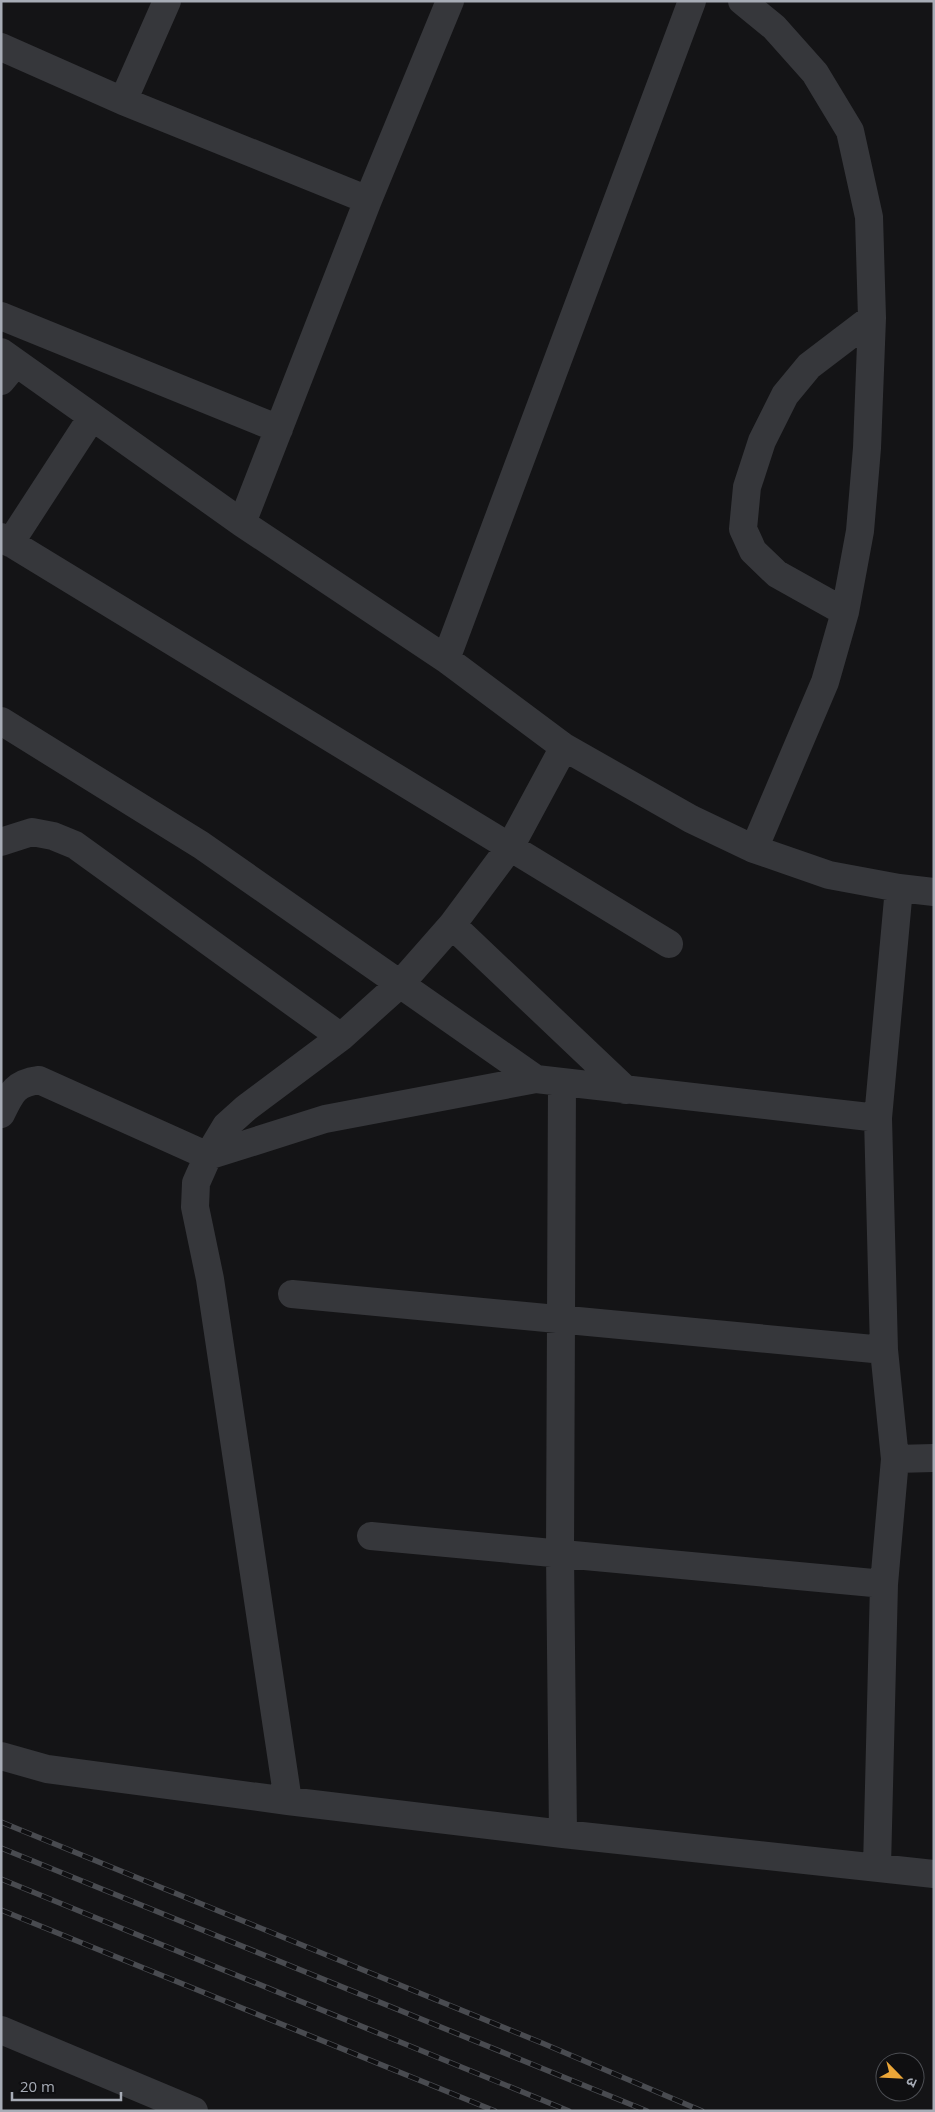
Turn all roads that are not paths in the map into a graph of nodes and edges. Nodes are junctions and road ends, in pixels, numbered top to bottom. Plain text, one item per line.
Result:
1 (166, 1) edge
2 (450, 1) edge
3 (692, 1) edge
4 (742, 1) edge
5 (1, 47) edge
6 (123, 100) junction
7 (368, 200) junction
8 (1, 316) edge
9 (872, 318) junction
10 (6, 365) edge
11 (92, 417) junction
12 (279, 429) junction
13 (242, 522) junction
14 (6, 540) edge
15 (845, 612) junction
16 (446, 658) junction
17 (1, 722) edge
18 (564, 747) junction
19 (1, 842) edge
20 (510, 847) junction
21 (754, 849) junction
22 (899, 888) junction
23 (934, 892) edge
24 (452, 925) junction
25 (669, 944) dead end
26 (401, 983) junction
27 (341, 1037) junction
28 (536, 1079) junction
29 (562, 1082) junction
30 (626, 1090) junction
31 (1, 1114) edge
32 (878, 1118) junction
33 (208, 1156) junction
34 (292, 1294) dead end
35 (561, 1319) junction
36 (884, 1350) junction
37 (934, 1458) edge
38 (895, 1459) junction
39 (371, 1536) dead end
40 (560, 1554) junction
41 (884, 1584) junction
42 (1, 1756) edge
43 (288, 1801) junction
44 (563, 1834) junction
45 (877, 1867) junction
46 (934, 1874) edge
47 (1, 2030) edge
48 (194, 2111) edge

1 - 6 street
2 - 7 street
3 - 16 street
4 - 9 street
5 - 6 street
6 - 7 street
7 - 12 street
8 - 12 street
9 - 15 street
9 - 15 street
10 - 11 street
11 - 13 street
11 - 14 street
12 - 13 street
13 - 16 street
14 - 20 street
15 - 21 street
16 - 18 street
17 - 26 street
18 - 20 street
18 - 21 street
19 - 27 street
20 - 24 street
20 - 25 street
21 - 22 street
22 - 23 street
22 - 32 street
24 - 26 street
24 - 30 street
26 - 27 street
26 - 28 street
27 - 33 street
28 - 29 street
28 - 33 street
29 - 30 street
29 - 35 street
30 - 32 street
31 - 33 street
32 - 36 street
33 - 43 street
34 - 35 street
35 - 36 street
35 - 40 street
36 - 38 street
37 - 38 street
38 - 41 street
39 - 40 street
40 - 41 street
40 - 44 street
41 - 45 street
42 - 43 street
43 - 44 street
44 - 45 street
45 - 46 street
47 - 48 street

